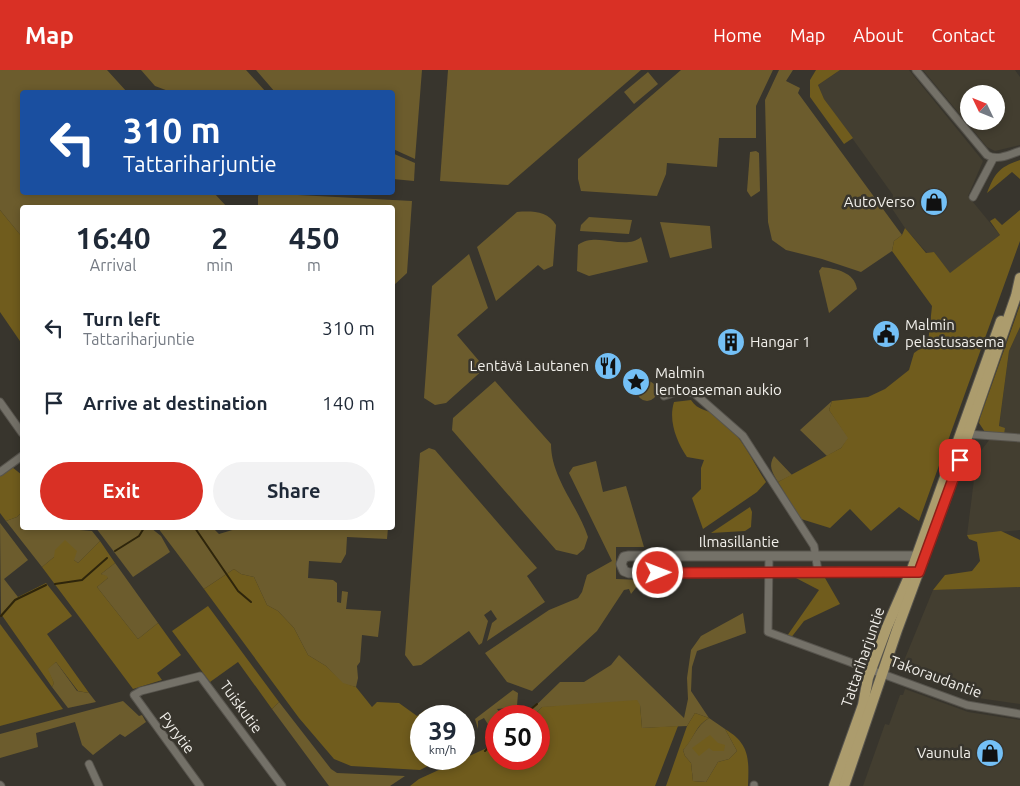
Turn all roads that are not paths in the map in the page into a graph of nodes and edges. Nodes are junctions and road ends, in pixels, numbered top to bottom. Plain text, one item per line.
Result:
1 (916, 70) edge
2 (1020, 151) edge
3 (992, 158) junction
4 (973, 197) dead end
5 (1018, 282) edge
6 (664, 396) dead end
7 (0, 402) edge
8 (20, 429) edge
9 (964, 433) junction
10 (1020, 438) edge
11 (20, 457) edge
12 (0, 472) edge
13 (769, 556) junction
14 (816, 556) junction
15 (920, 556) junction
16 (769, 571) junction
17 (818, 571) junction
18 (915, 572) junction
19 (877, 670) junction
20 (134, 695) joint
21 (1020, 714) edge
22 (89, 764) dead end
23 (99, 786) edge
24 (200, 786) edge
25 (282, 786) edge
26 (834, 786) edge
27 (844, 786) edge

1 - 3 street
2 - 3 street
3 - 4 street
5 - 9 main road, Tattariharjuntie
6 - 14 street
7 - 8 street
9 - 10 street
9 - 15 main road, Tattariharjuntie
11 - 12 street
13 - 14 main road, Ilmasillantie
13 - 16 street
13 - 16 main road, Ilmasillantie
14 - 15 main road, Ilmasillantie
14 - 17 street
15 - 18 main road, Tattariharjuntie
16 - 17 main road, Ilmasillantie
16 - 19 street, Takoraudantie
17 - 18 main road, Ilmasillantie
18 - 19 main road, Tattariharjuntie
19 - 21 street, Takoraudantie
19 - 26 main road, Tattariharjuntie
19 - 27 main road, Tattariharjuntie
20 - 24 street, Pyrytie
20 - 25 street, Tuiskutie
22 - 23 street

